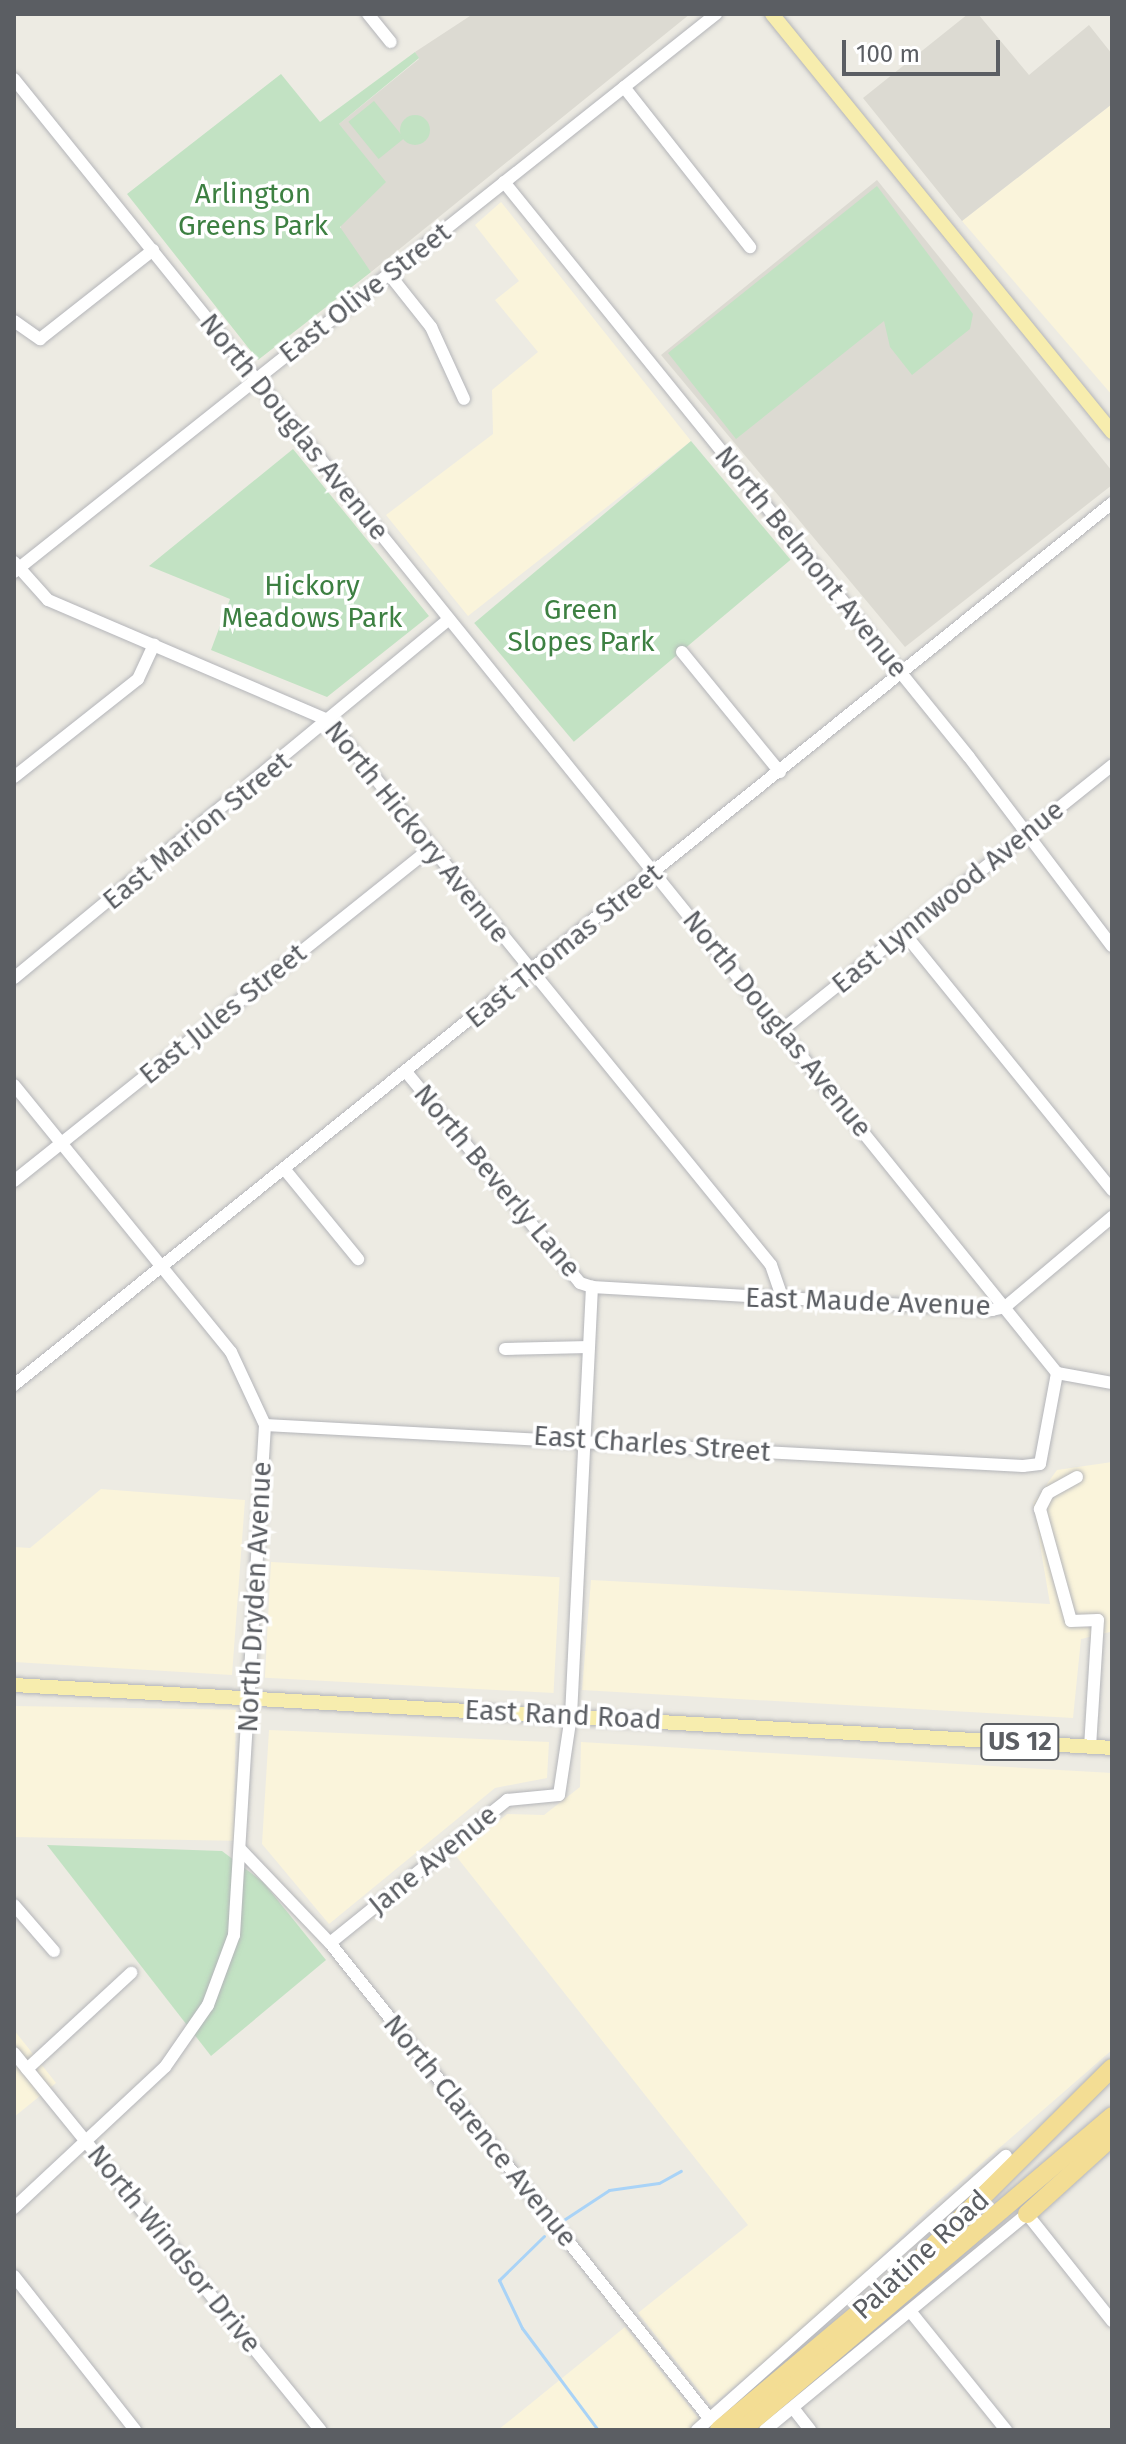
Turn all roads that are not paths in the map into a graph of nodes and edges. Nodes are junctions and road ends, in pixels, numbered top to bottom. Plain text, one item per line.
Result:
1 (368, 14) edge
2 (716, 14) edge
3 (772, 14) edge
4 (391, 42) dead end
5 (14, 79) edge
6 (624, 87) junction
7 (504, 182) junction
8 (750, 247) dead end
9 (153, 250) junction
10 (389, 274) junction
11 (14, 321) edge
12 (255, 380) junction
13 (464, 399) dead end
14 (1112, 432) edge
15 (1112, 503) edge
16 (16, 567) edge
17 (449, 619) junction
18 (154, 645) junction
19 (682, 652) dead end
20 (902, 673) junction
21 (328, 720) junction
22 (1112, 765) edge
23 (780, 772) junction
24 (14, 777) edge
25 (1023, 837) junction
26 (431, 848) junction
27 (654, 874) junction
28 (904, 933) junction
29 (1112, 946) edge
30 (532, 972) junction
31 (14, 978) edge
32 (783, 1029) junction
33 (407, 1073) junction
34 (14, 1085) edge
35 (61, 1143) junction
36 (286, 1171) junction
37 (14, 1181) edge
38 (1112, 1190) edge
39 (1112, 1217) edge
40 (358, 1259) dead end
41 (165, 1269) junction
42 (592, 1287) junction
43 (783, 1299) junction
44 (1005, 1307) junction
45 (589, 1347) junction
46 (505, 1349) dead end
47 (1057, 1373) junction
48 (1112, 1383) edge
49 (14, 1385) edge
50 (265, 1425) junction
51 (583, 1441) junction
52 (1077, 1477) dead end
53 (14, 1685) edge
54 (248, 1699) junction
55 (571, 1716) junction
56 (1090, 1747) junction
57 (1112, 1748) edge
58 (241, 1850) junction
59 (14, 1905) edge
60 (330, 1943) junction
61 (54, 1951) dead end
62 (131, 1973) dead end
63 (14, 2053) edge
64 (1112, 2067) edge
65 (27, 2069) junction
66 (1112, 2116) edge
67 (1112, 2137) edge
68 (86, 2141) junction
69 (1006, 2156) joint
70 (14, 2208) edge
71 (1027, 2214) junction
72 (14, 2276) edge
73 (910, 2311) junction
74 (1112, 2321) edge
75 (793, 2408) junction
76 (714, 2424) edge
77 (135, 2430) edge
78 (320, 2430) edge
79 (697, 2430) edge
80 (742, 2430) edge
81 (765, 2430) edge
82 (810, 2430) edge
83 (1006, 2430) edge

1 - 4 street
2 - 6 street, East Olive Street
3 - 14 main road
5 - 9 street, North Douglas Avenue
6 - 7 street, East Olive Street
6 - 8 street
7 - 10 street, East Olive Street
7 - 20 street, North Belmont Avenue
9 - 11 street
9 - 12 street, North Douglas Avenue
10 - 12 street, East Olive Street
10 - 13 street
12 - 16 street, East Olive Street
12 - 17 street, North Douglas Avenue
15 - 20 street, East Thomas Street
16 - 18 street, North Hickory Avenue
17 - 21 street, East Marion Street
17 - 27 street, North Douglas Avenue
18 - 21 street, North Hickory Avenue
18 - 24 street
19 - 23 street
20 - 23 street, East Thomas Street
20 - 25 street, North Belmont Avenue
21 - 26 street, North Hickory Avenue
21 - 31 street, East Marion Street
22 - 25 street, East Lynnwood Avenue
23 - 27 street, East Thomas Street
25 - 28 street, East Lynnwood Avenue
25 - 29 street, North Belmont Avenue
26 - 30 street, North Hickory Avenue
26 - 35 street, East Jules Street
27 - 30 street, East Thomas Street
27 - 32 street, North Douglas Avenue
28 - 32 street, East Lynnwood Avenue
28 - 38 street
30 - 33 street, East Thomas Street
30 - 43 street, North Hickory Avenue
32 - 44 street, North Douglas Avenue
33 - 36 street, East Thomas Street
33 - 42 street, North Beverly Lane
34 - 35 street, North Dryden Avenue
35 - 37 street, East Jules Street
35 - 41 street, North Dryden Avenue
36 - 40 street
36 - 41 street, East Thomas Street
39 - 44 street, East Maude Avenue
41 - 49 street, East Thomas Street
41 - 50 street, North Dryden Avenue
42 - 43 street, East Maude Avenue
42 - 45 street, North Beverly Lane
43 - 44 street, East Maude Avenue
44 - 47 street, North Douglas Avenue
45 - 46 street
45 - 51 street, North Beverly Lane
47 - 48 street
47 - 51 street, East Charles Street
50 - 51 street, East Charles Street
50 - 54 street, North Dryden Avenue
51 - 55 street, North Beverly Lane
52 - 56 street
53 - 54 main road, East Rand Road / US 12
54 - 55 main road, East Rand Road / US 12
54 - 58 street, North Dryden Avenue
55 - 56 main road, East Rand Road / US 12
55 - 60 street, Jane Avenue
56 - 57 main road, East Rand Road / US 12
58 - 60 street, North Clarence Avenue
58 - 68 street, North Dryden Avenue
59 - 61 street
60 - 76 street, North Clarence Avenue
62 - 65 street
63 - 65 street, North Windsor Drive
64 - 69 highway
64 - 76 highway, Palatine Road
65 - 68 street, North Windsor Drive
66 - 80 highway, Palatine Road
67 - 71 highway
68 - 70 street, North Dryden Avenue
68 - 78 street, North Windsor Drive
69 - 76 street
71 - 73 street
71 - 74 street
72 - 77 street
73 - 75 street
73 - 83 street
75 - 81 street
75 - 82 street
76 - 79 street

